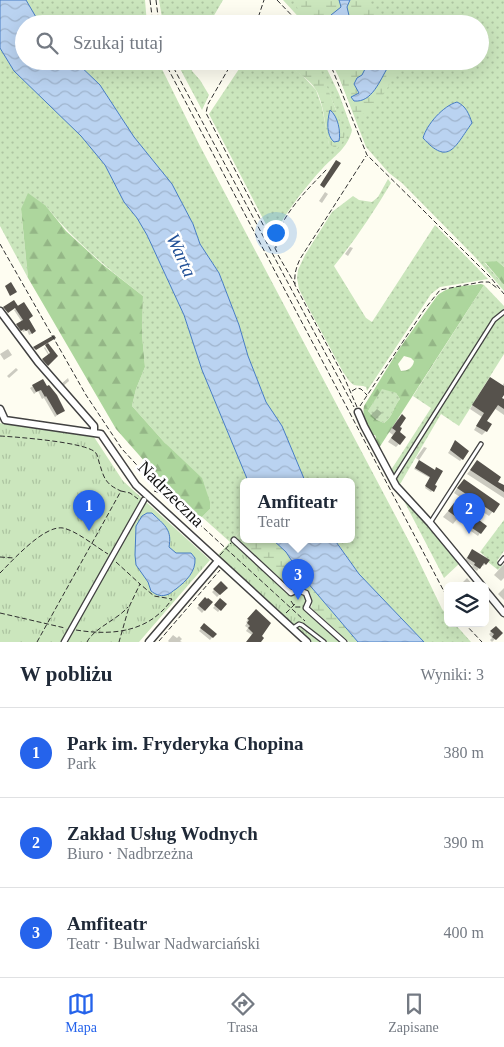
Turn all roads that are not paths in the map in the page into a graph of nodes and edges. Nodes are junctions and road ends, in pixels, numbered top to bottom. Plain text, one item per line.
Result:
1 (0, 311) edge
2 (504, 312) edge
3 (0, 409) edge
4 (358, 409) road end
5 (3, 419) edge
6 (94, 432) junction
7 (481, 444) dead end
8 (393, 480) junction
9 (144, 499) junction
10 (430, 523) junction
11 (232, 542) road end
12 (220, 557) junction
13 (504, 558) edge
14 (500, 563) dead end
15 (479, 582) edge
16 (489, 595) edge
17 (504, 613) edge
18 (292, 629) junction
19 (64, 642) edge
20 (149, 642) edge
21 (307, 642) edge
22 (324, 642) edge
23 (344, 642) edge

1 - 6 street, Nadrzeczna
2 - 8 lane
3 - 5 street
4 - 8 street
5 - 6 street
6 - 9 street, Nadrzeczna
7 - 10 lane
8 - 10 street
9 - 12 street, Nadrzeczna
9 - 19 street
10 - 15 street
11 - 23 street
12 - 18 street, Nadrzeczna
12 - 20 street
13 - 14 lane
16 - 17 street
18 - 21 street, Nadrzeczna
18 - 22 lane

